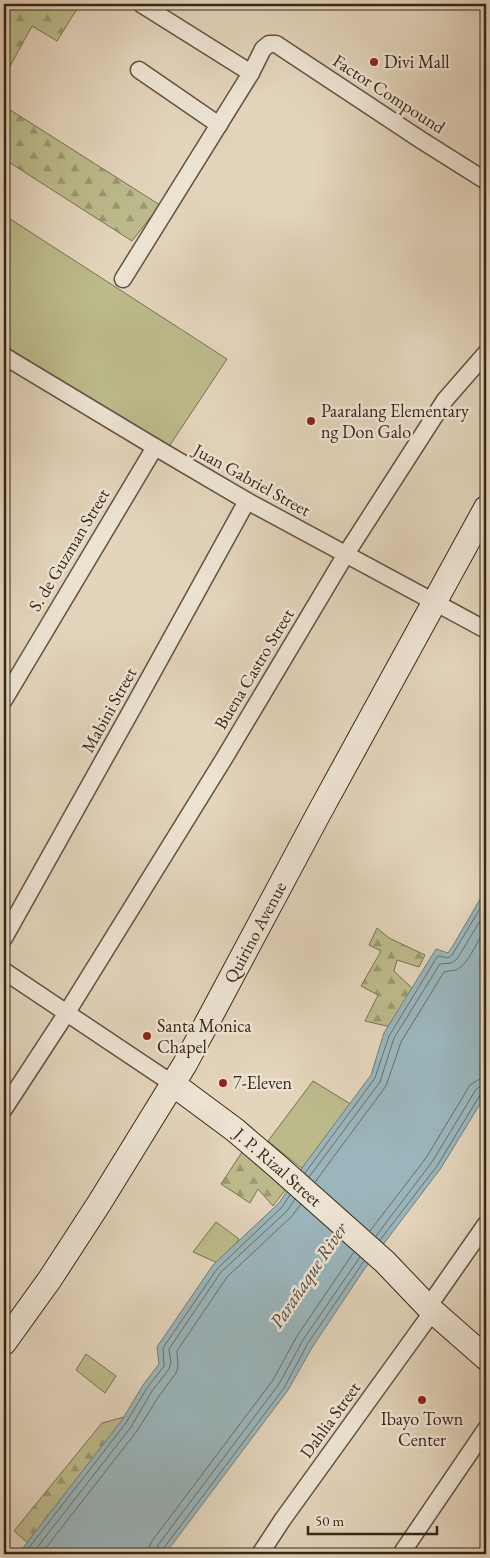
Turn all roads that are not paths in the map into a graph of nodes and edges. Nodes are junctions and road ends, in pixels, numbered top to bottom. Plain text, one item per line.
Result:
1 (141, 4) edge
2 (138, 70) dead end
3 (251, 73) junction
4 (219, 125) junction
5 (486, 181) edge
6 (124, 279) dead end
7 (486, 353) edge
8 (4, 356) edge
9 (155, 447) junction
10 (247, 501) junction
11 (486, 508) edge
12 (346, 554) junction
13 (435, 602) junction
14 (486, 630) edge
15 (4, 700) edge
16 (4, 938) edge
17 (4, 971) edge
18 (66, 1014) junction
19 (173, 1084) junction
20 (4, 1109) edge
21 (486, 1224) edge
22 (431, 1309) junction
23 (4, 1343) edge
24 (486, 1358) edge
25 (486, 1429) edge
26 (260, 1554) edge
27 (401, 1554) edge

1 - 3 street
2 - 4 street
3 - 4 street
3 - 5 street, Factor Compound
4 - 6 street
7 - 12 street, Buena Castro Street
8 - 9 street, Juan Gabriel Street
9 - 10 street, Juan Gabriel Street
9 - 15 street, S. de Guzman Street
10 - 12 street, Juan Gabriel Street
10 - 16 street, Mabini Street
11 - 13 main road, Quirino Avenue
12 - 13 street, Juan Gabriel Street
12 - 18 street, Buena Castro Street
13 - 14 street, Juan Gabriel Street
13 - 19 main road, Quirino Avenue
17 - 18 street
18 - 19 street
18 - 20 street, Buena Castro Street
19 - 22 main road, J. P. Rizal Street
19 - 23 main road, Quirino Avenue
21 - 22 street, Dahlia Street
22 - 24 main road, J. P. Rizal Street
22 - 26 street, Dahlia Street
25 - 27 street

